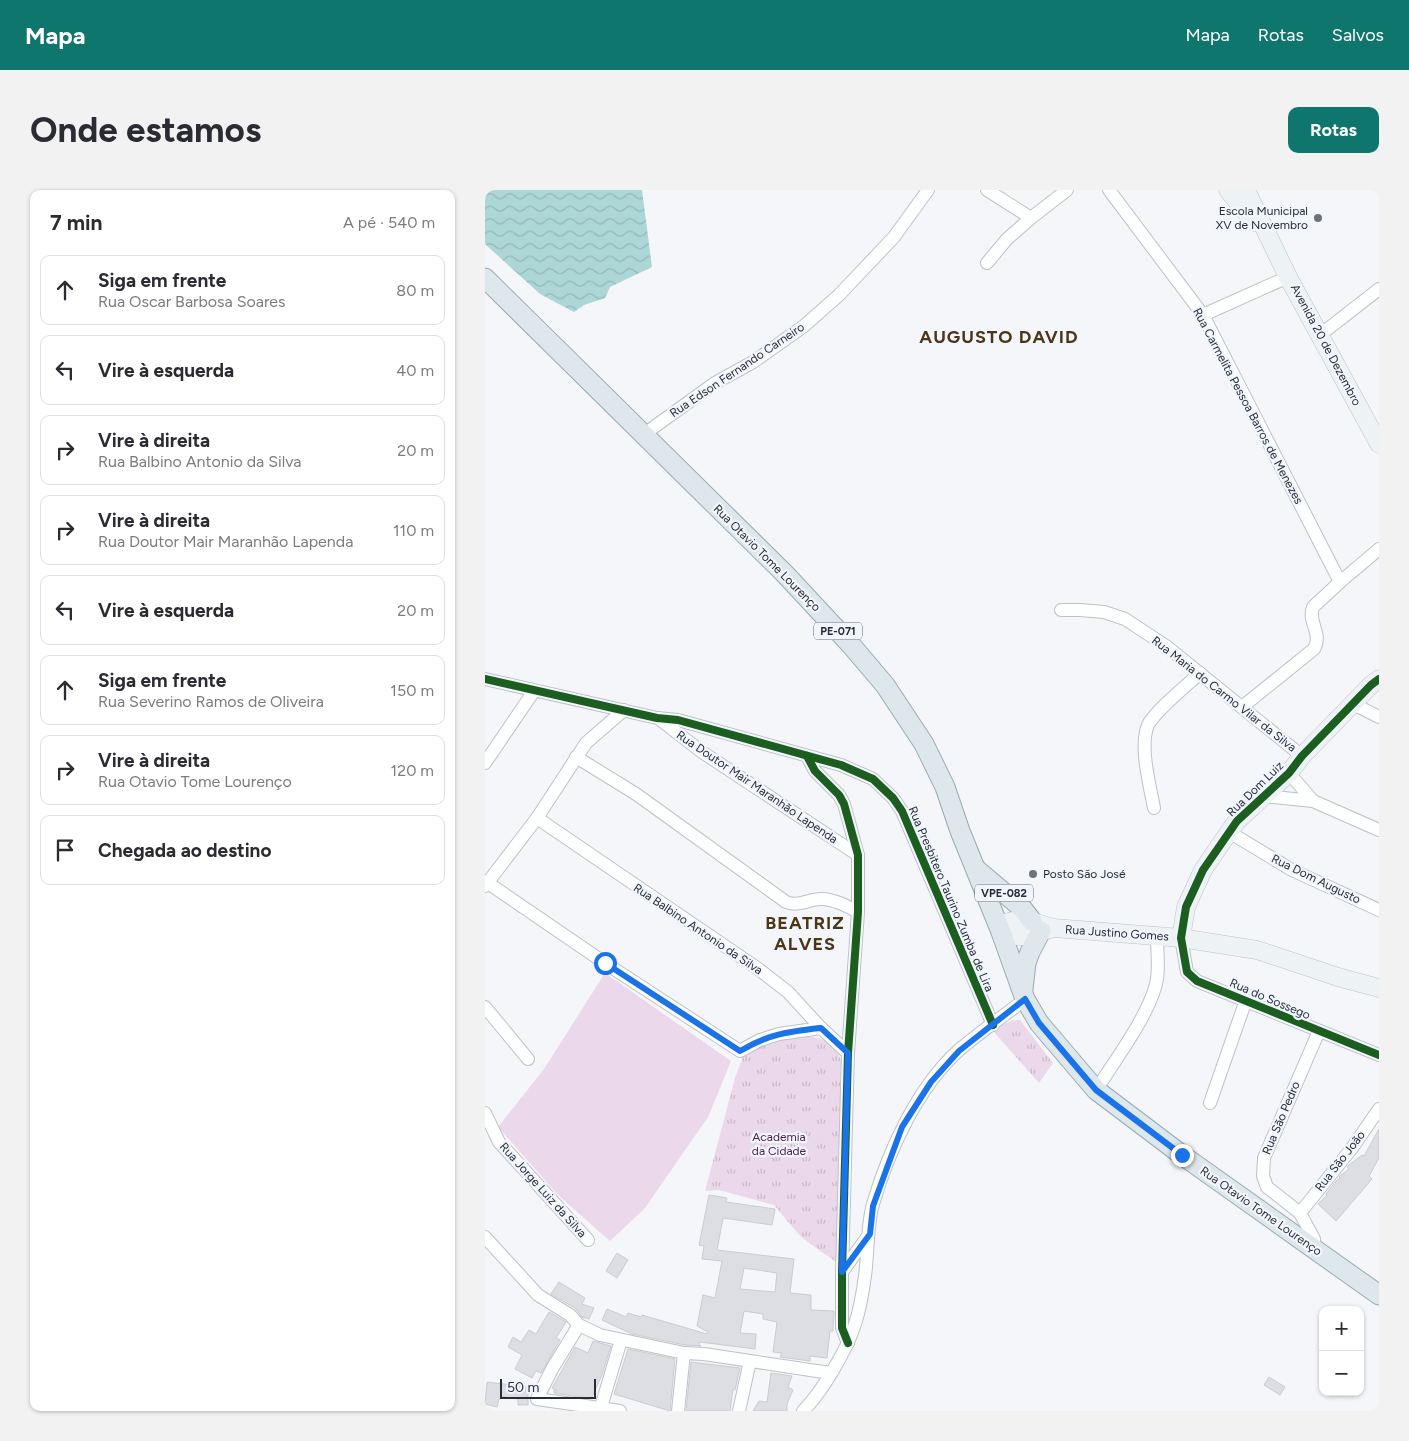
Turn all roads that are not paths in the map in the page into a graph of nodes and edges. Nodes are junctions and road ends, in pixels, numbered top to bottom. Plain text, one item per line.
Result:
1 (928, 190) edge
2 (987, 190) edge
3 (1067, 190) edge
4 (1109, 190) edge
5 (1228, 190) edge
6 (1246, 190) edge
7 (1031, 218) junction
8 (1273, 246) junction
9 (987, 263) dead end
10 (1289, 277) junction
11 (485, 278) edge
12 (1379, 289) edge
13 (1203, 315) junction
14 (1320, 335) junction
15 (643, 435) junction
16 (1379, 444) edge
17 (1379, 550) edge
18 (1340, 582) junction
19 (1061, 610) dead end
20 (1200, 673) junction
21 (485, 679) edge
22 (1379, 679) edge
23 (534, 691) junction
24 (1353, 704) junction
25 (1242, 707) junction
26 (624, 710) junction
27 (1379, 717) edge
28 (657, 718) junction
29 (807, 756) junction
30 (1302, 756) junction
31 (576, 757) junction
32 (485, 763) edge
33 (1289, 773) junction
34 (1264, 796) junction
35 (1313, 801) junction
36 (1154, 808) dead end
37 (537, 818) junction
38 (1379, 830) edge
39 (1229, 832) junction
40 (858, 855) junction
41 (974, 867) junction
42 (487, 885) edge
43 (1379, 910) edge
44 (858, 912) junction
45 (1042, 927) junction
46 (1001, 932) junction
47 (1157, 936) junction
48 (1181, 938) junction
49 (1379, 988) edge
50 (1024, 996) junction
51 (1247, 1000) junction
52 (485, 1007) edge
53 (993, 1025) junction
54 (821, 1028) junction
55 (1319, 1031) junction
56 (848, 1053) junction
57 (1379, 1055) edge
58 (528, 1059) dead end
59 (1096, 1090) junction
60 (1210, 1103) dead end
61 (1379, 1109) edge
62 (485, 1113) edge
63 (1300, 1213) junction
64 (870, 1234) junction
65 (485, 1237) edge
66 (588, 1240) dead end
67 (1315, 1249) junction
68 (842, 1272) junction
69 (1379, 1295) edge
70 (579, 1325) junction
71 (621, 1340) junction
72 (848, 1343) junction
73 (684, 1354) junction
74 (750, 1361) junction
75 (830, 1373) junction
76 (601, 1407) junction
77 (620, 1411) edge
78 (678, 1411) edge
79 (739, 1411) edge
80 (803, 1411) edge

1 - 15 street, Rua Edson Fernando Carneiro
2 - 7 street
3 - 7 street
4 - 13 street, Rua Carmelita Pessoa Barros de Menezes
5 - 8 street
6 - 8 street
7 - 9 street
8 - 10 street, Avenida 20 de Dezembro
10 - 13 street
10 - 14 street, Avenida 20 de Dezembro
11 - 15 main road, PE-071
12 - 14 street
13 - 18 street, Rua Carmelita Pessoa Barros de Menezes
14 - 16 street, Avenida 20 de Dezembro
15 - 41 main road, Rua Otavio Tome Lourenço / PE-071
17 - 18 street
18 - 25 street
19 - 20 street, Rua Maria do Carmo Vilar da Silva
20 - 25 street, Rua Maria do Carmo Vilar da Silva
20 - 36 street
21 - 23 street, Rua Presbitero Taurino Zumba de Lira
22 - 24 street, Rua Dom Luiz
23 - 26 street, Rua Presbitero Taurino Zumba de Lira
23 - 32 street
24 - 27 street
24 - 30 street, Rua Dom Luiz
25 - 30 street, Rua Maria do Carmo Vilar da Silva
26 - 28 street, Rua Presbitero Taurino Zumba de Lira
26 - 31 street
28 - 29 street, Rua Presbitero Taurino Zumba de Lira
28 - 40 street, Rua Doutor Mair Maranhão Lapenda
29 - 40 street, Rua Doutor Mair Maranhão Lapenda
29 - 53 street, Rua Presbitero Taurino Zumba de Lira
30 - 33 street, Rua Dom Luiz
31 - 37 street
31 - 44 street
33 - 34 street, Rua Dom Luiz
33 - 35 street
34 - 35 street
34 - 39 street, Rua Dom Luiz
35 - 38 street
37 - 42 street
37 - 54 street, Rua Balbino Antonio da Silva
39 - 43 street, Rua Dom Augusto
39 - 48 street, Rua Dom Luiz
40 - 44 street, Rua Doutor Mair Maranhão Lapenda
41 - 45 main road, VPE-082
41 - 46 main road, Rua Otavio Tome Lourenço / PE-071
42 - 54 street
44 - 56 street, Rua Doutor Mair Maranhão Lapenda
45 - 46 street, Rua Justino Gomes / VPE-082
45 - 47 street, Rua Justino Gomes / VPE-082
45 - 50 main road
46 - 50 main road, Rua Otavio Tome Lourenço / PE-071
47 - 48 street, Rua Justino Gomes / VPE-082
47 - 59 street
48 - 49 street, VPE-082
48 - 51 street, Rua do Sossego
50 - 53 street
50 - 59 main road, Rua Otavio Tome Lourenço / PE-071
51 - 55 street, Rua do Sossego
51 - 60 street
52 - 58 street
53 - 64 street
54 - 56 street, Rua Balbino Antonio da Silva
55 - 57 street, Rua do Sossego
55 - 63 street, Rua São Pedro
56 - 68 street, Rua Doutor Mair Maranhão Lapenda
59 - 67 main road, Rua Otavio Tome Lourenço / PE-071
61 - 63 street, Rua São João
62 - 66 street, Rua Jorge Luiz da Silva
63 - 67 street, Rua São Pedro
64 - 68 street
64 - 72 street
65 - 70 street
67 - 69 main road, Rua Otavio Tome Lourenço / PE-071
68 - 72 street, Rua Doutor Mair Maranhão Lapenda
70 - 71 street
70 - 76 street
71 - 73 street
71 - 76 street
72 - 75 street
73 - 74 street
73 - 78 street
74 - 75 street
74 - 79 street
75 - 80 street
76 - 77 street

